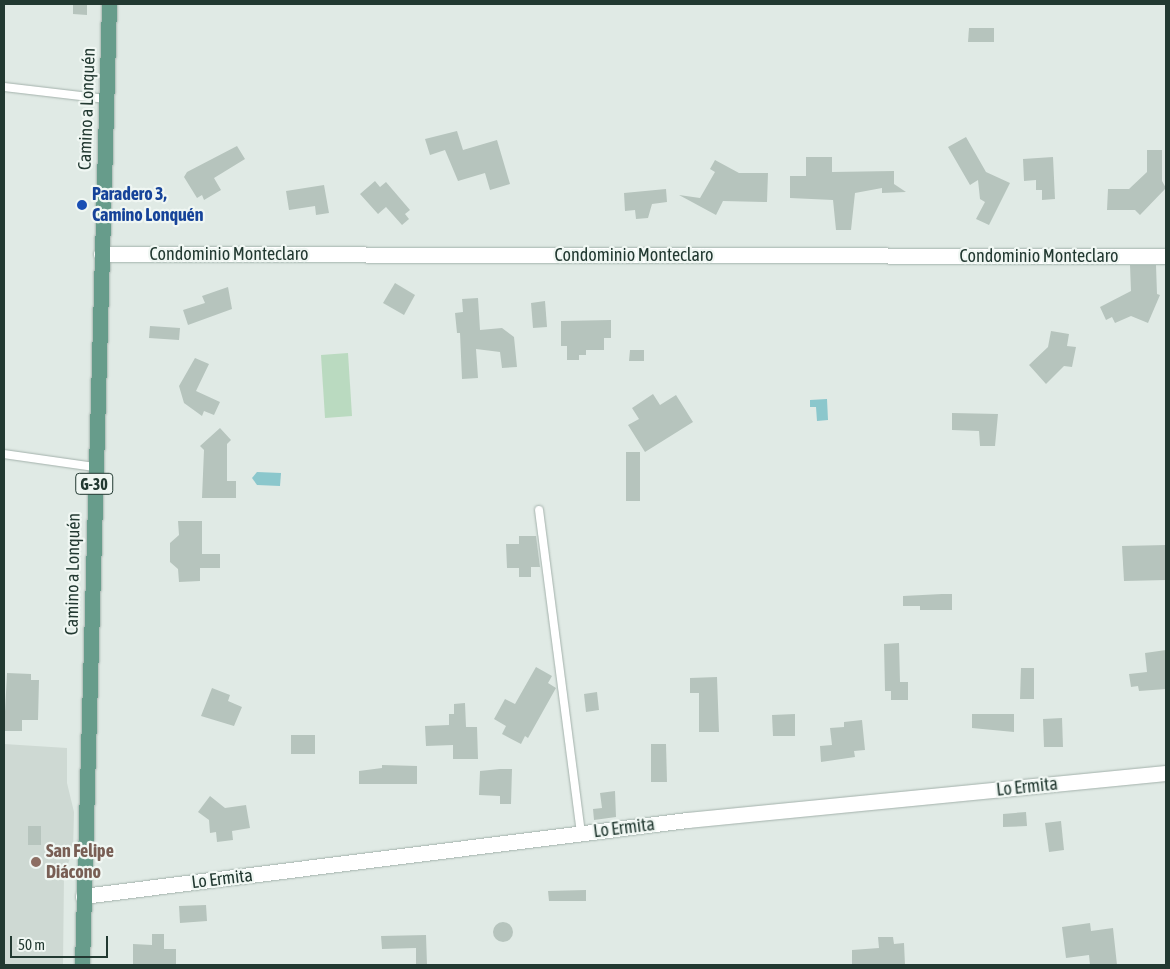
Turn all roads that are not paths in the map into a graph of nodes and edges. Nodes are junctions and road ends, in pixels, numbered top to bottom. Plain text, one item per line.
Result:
1 (109, 4) edge
2 (4, 87) edge
3 (106, 99) junction
4 (101, 254) junction
5 (1166, 256) edge
6 (4, 454) edge
7 (94, 467) junction
8 (539, 510) dead end
9 (1166, 773) edge
10 (581, 834) junction
11 (83, 896) junction
12 (82, 965) edge

1 - 3 main road, Camino a Lonquén / G-30
2 - 3 lane
3 - 4 main road, Camino a Lonquén / G-30
4 - 5 street, Condominio Monteclaro
4 - 7 main road, Camino a Lonquén / G-30
6 - 7 lane
7 - 11 main road, Camino a Lonquén / G-30
8 - 10 lane
9 - 10 street, Lo Ermita
10 - 11 street, Lo Ermita
11 - 12 main road, Camino a Lonquén / G-30

